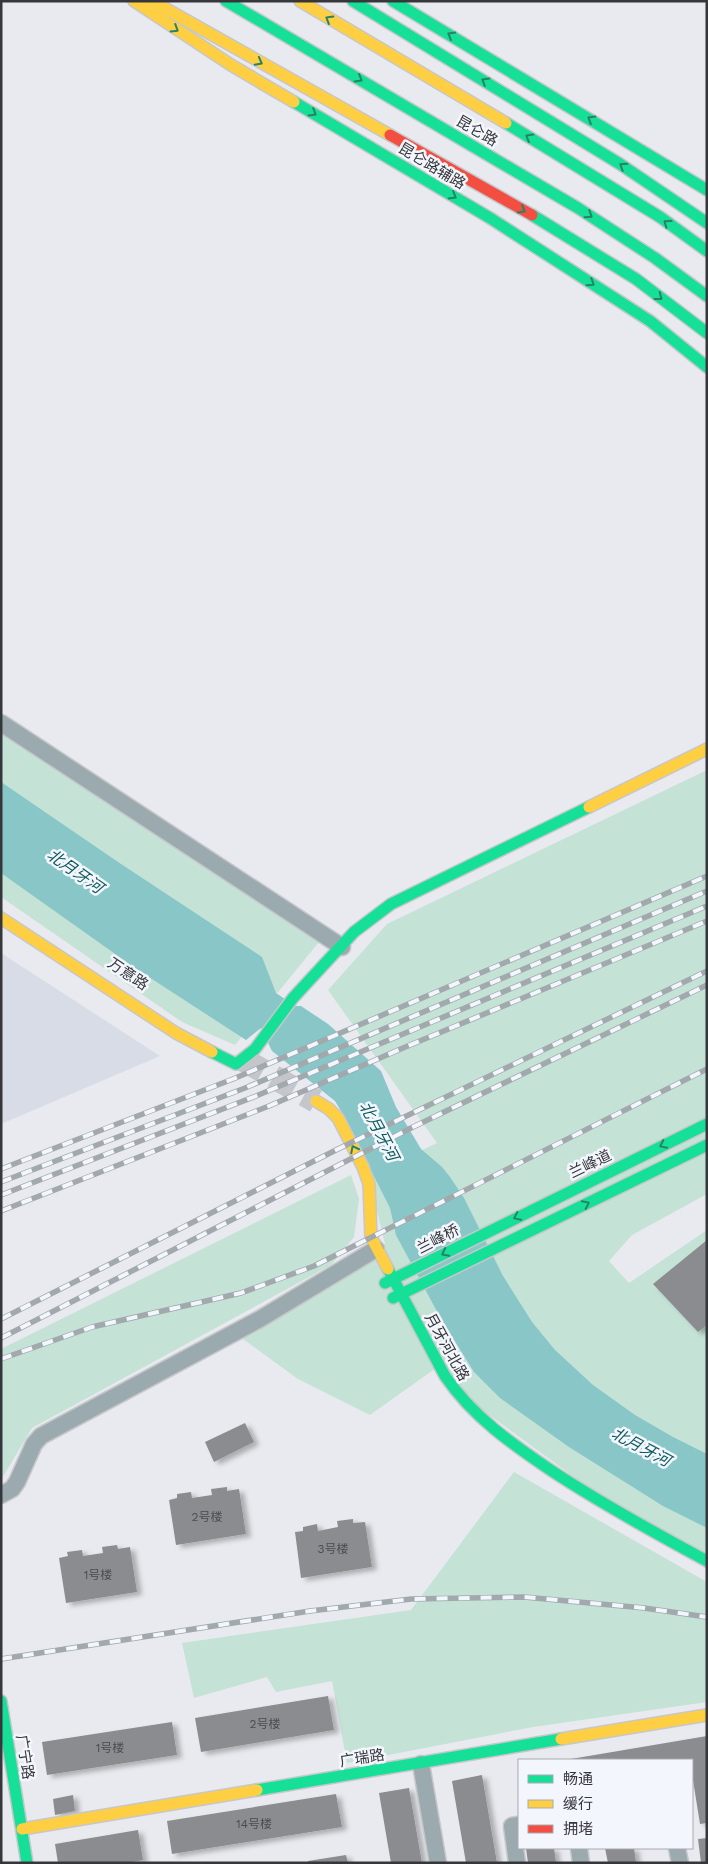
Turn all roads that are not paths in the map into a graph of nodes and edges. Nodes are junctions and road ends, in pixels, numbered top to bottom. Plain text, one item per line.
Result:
1 (134, 1) edge
2 (152, 1) edge
3 (226, 1) edge
4 (300, 1) edge
5 (353, 1) edge
6 (393, 1) edge
7 (707, 190) edge
8 (707, 223) edge
9 (707, 251) edge
10 (707, 296) edge
11 (707, 334) edge
12 (707, 367) edge
13 (1, 723) edge
14 (707, 749) edge
15 (1, 907) edge
16 (1, 918) edge
17 (342, 947) junction
18 (239, 1062) junction
19 (707, 1124) edge
20 (339, 1134) dead end
21 (707, 1145) edge
22 (358, 1169) dead end
23 (487, 1231) joint
24 (373, 1251) junction
25 (393, 1279) junction
26 (401, 1294) junction
27 (1, 1494) edge
28 (707, 1561) edge
29 (707, 1567) edge
30 (1, 1701) edge
31 (707, 1715) edge
32 (707, 1722) edge
33 (422, 1766) junction
34 (518, 1825) edge
35 (26, 1828) junction
36 (579, 1849) edge
37 (677, 1849) edge
38 (27, 1863) edge
39 (37, 1863) edge
40 (438, 1863) edge
41 (517, 1863) edge
42 (581, 1863) edge
43 (680, 1863) edge

1 -> 12 main road, 昆仑路辅路
2 -> 11 main road
3 -> 10 main road, 昆仑路
9 -> 4 main road, 昆仑路
8 -> 5 main road
7 -> 6 main road
13 - 17 street
14 - 17 main road
15 - 18 main road, 万意路
16 - 18 main road, 万意路
17 - 18 main road
19 -> 23 main road, 兰峰道
24 -> 20 main road, 月牙河北路
26 -> 21 main road
22 - 24 main road, 月牙河北路
23 -> 25 main road, 兰峰桥
24 - 25 main road, 月牙河北路
24 - 27 street
25 - 26 main road, 月牙河北路
26 - 28 main road, 月牙河北路
26 - 29 main road, 月牙河北路
30 - 35 main road, 广宁路
31 - 33 main road, 广瑞路
32 - 33 main road, 广瑞路
33 - 35 main road, 广瑞路
33 - 40 street
34 - 41 street
35 - 38 main road, 广宁路
35 - 39 main road, 广宁路
36 - 42 street
37 - 43 street

